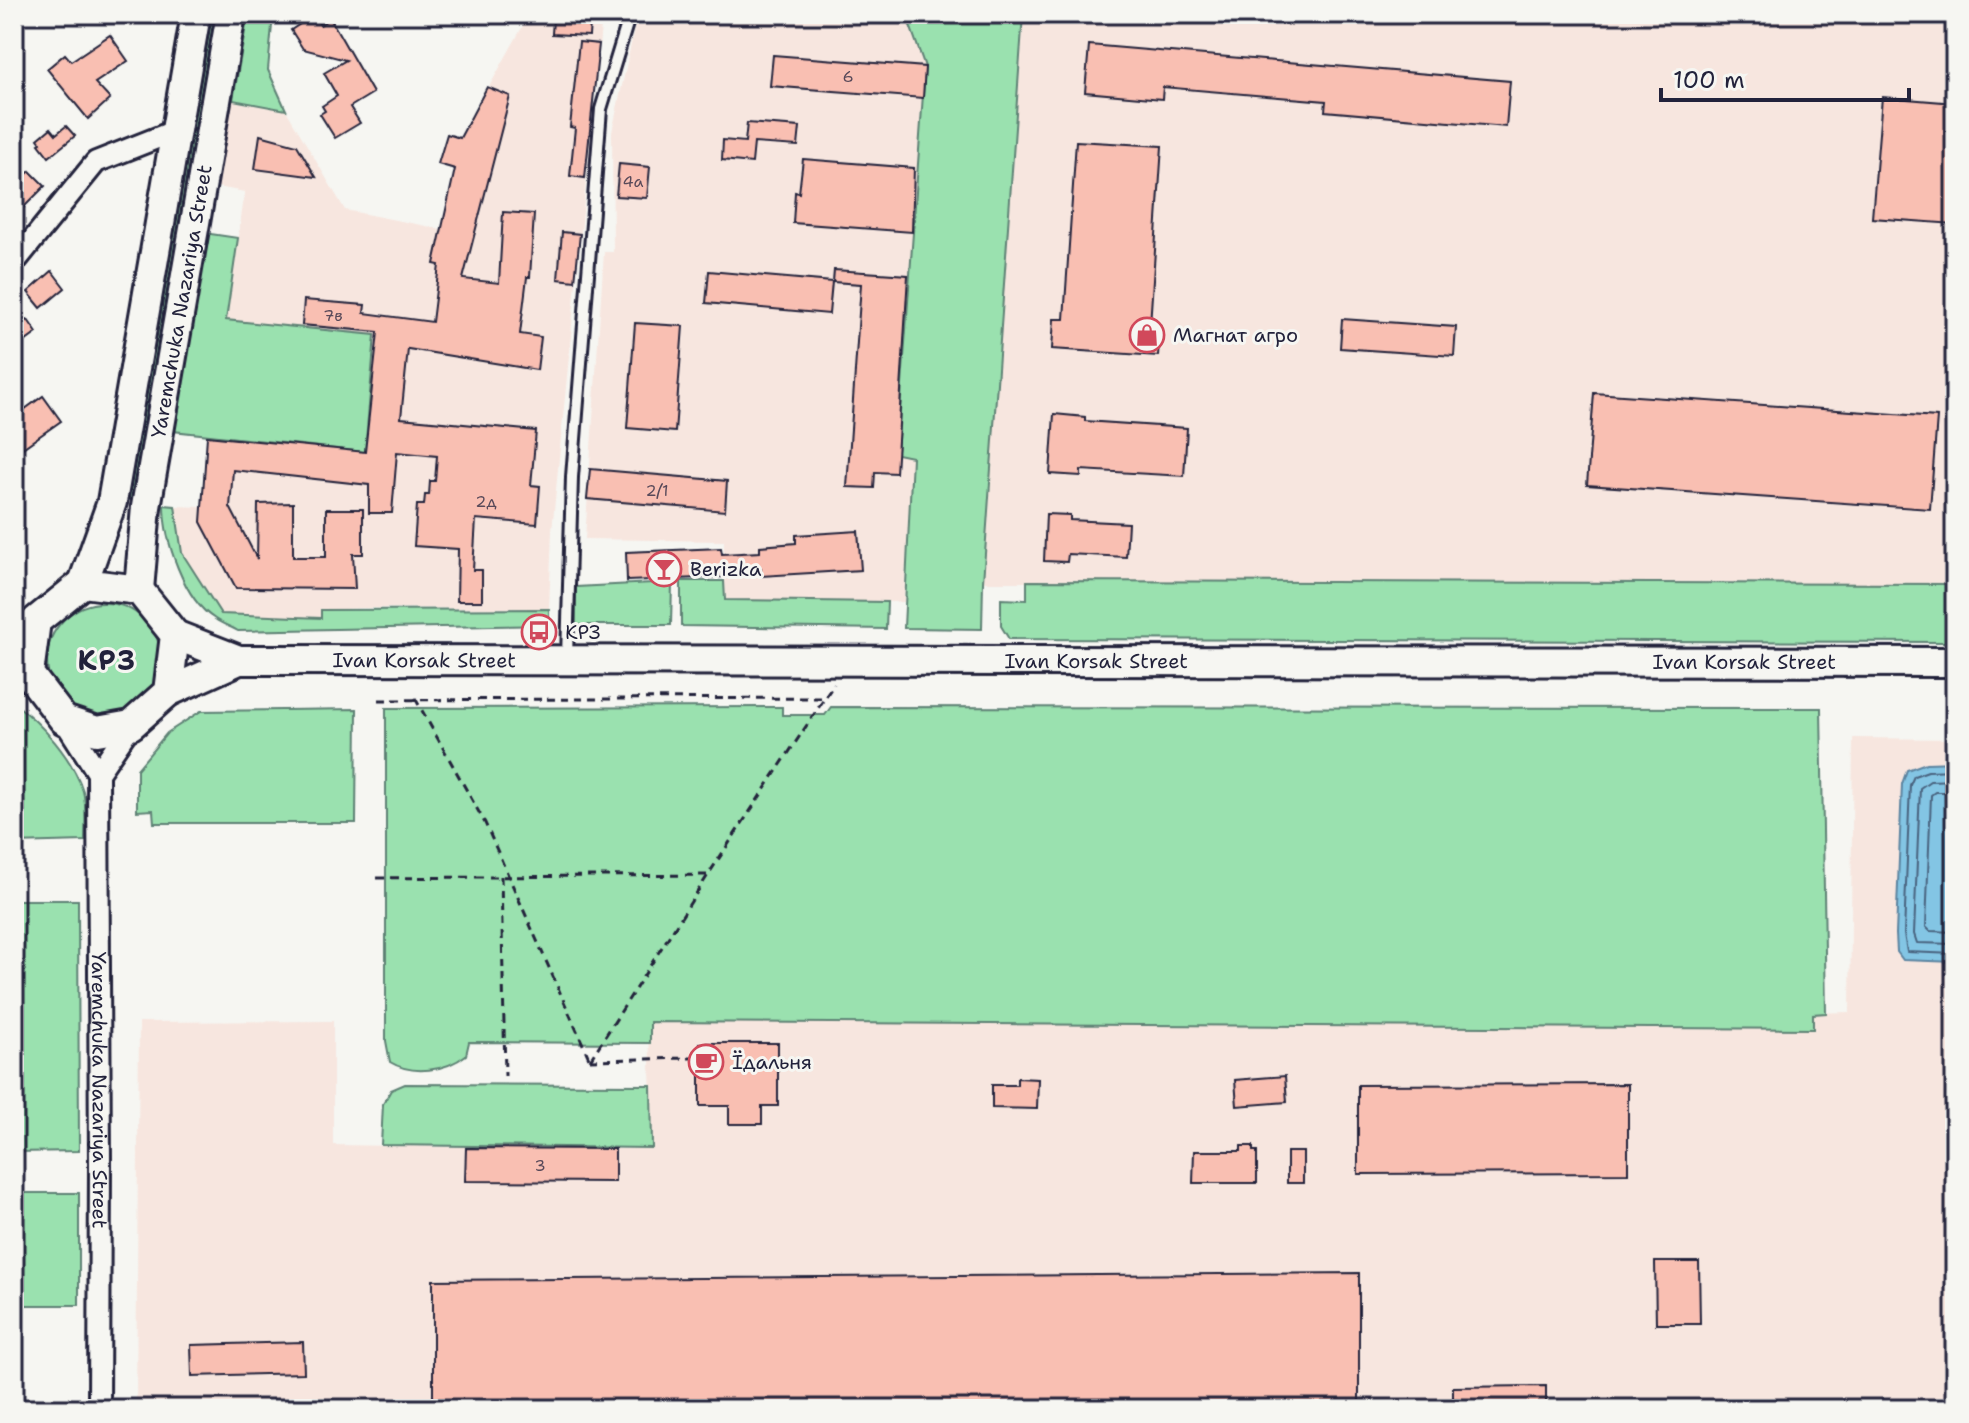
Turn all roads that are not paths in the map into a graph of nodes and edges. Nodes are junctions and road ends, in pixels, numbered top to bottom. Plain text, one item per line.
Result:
1 (196, 14) edge
2 (231, 14) edge
3 (630, 14) edge
4 (177, 130) junction
5 (14, 263) edge
6 (83, 583) junction
7 (139, 590) junction
8 (25, 625) edge
9 (175, 635) junction
10 (239, 660) junction
11 (567, 660) junction
12 (1955, 662) edge
13 (22, 672) edge
14 (168, 692) junction
15 (64, 720) junction
16 (131, 725) junction
17 (98, 773) junction
18 (99, 1409) edge

1 - 4 street, Yaremchuka Nazariya Street
2 - 7 street, Yaremchuka Nazariya Street
3 - 11 lane
4 - 5 street
4 - 6 street, Yaremchuka Nazariya Street
6 - 7 street
6 - 8 street
7 - 9 street
8 - 13 street
9 - 10 street
9 - 14 street
10 - 11 street, Ivan Korsak Street
10 - 14 street
11 - 12 street, Ivan Korsak Street
13 - 15 street
14 - 16 street
15 - 16 street
15 - 17 street
16 - 17 street
17 - 18 street, Yaremchuka Nazariya Street

